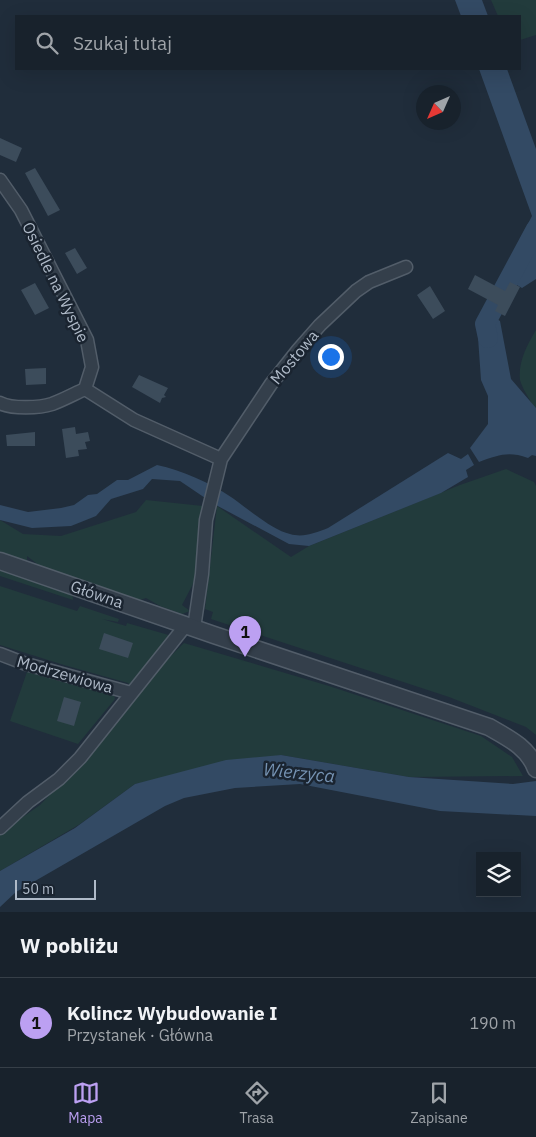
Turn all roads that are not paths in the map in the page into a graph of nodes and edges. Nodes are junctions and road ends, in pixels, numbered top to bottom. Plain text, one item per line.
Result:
1 (0, 180) edge
2 (406, 267) dead end
3 (85, 389) junction
4 (0, 404) edge
5 (221, 459) junction
6 (0, 561) edge
7 (190, 626) junction
8 (0, 654) edge
9 (131, 693) junction
10 (536, 769) edge
11 (0, 828) edge

1 - 3 street, Osiedle na Wyspie
2 - 5 street, Mostowa
3 - 4 street
3 - 5 street
5 - 7 street, Mostowa
6 - 7 street, Główna
7 - 9 street
7 - 10 street, Główna
8 - 9 street, Modrzewiowa
9 - 11 street

